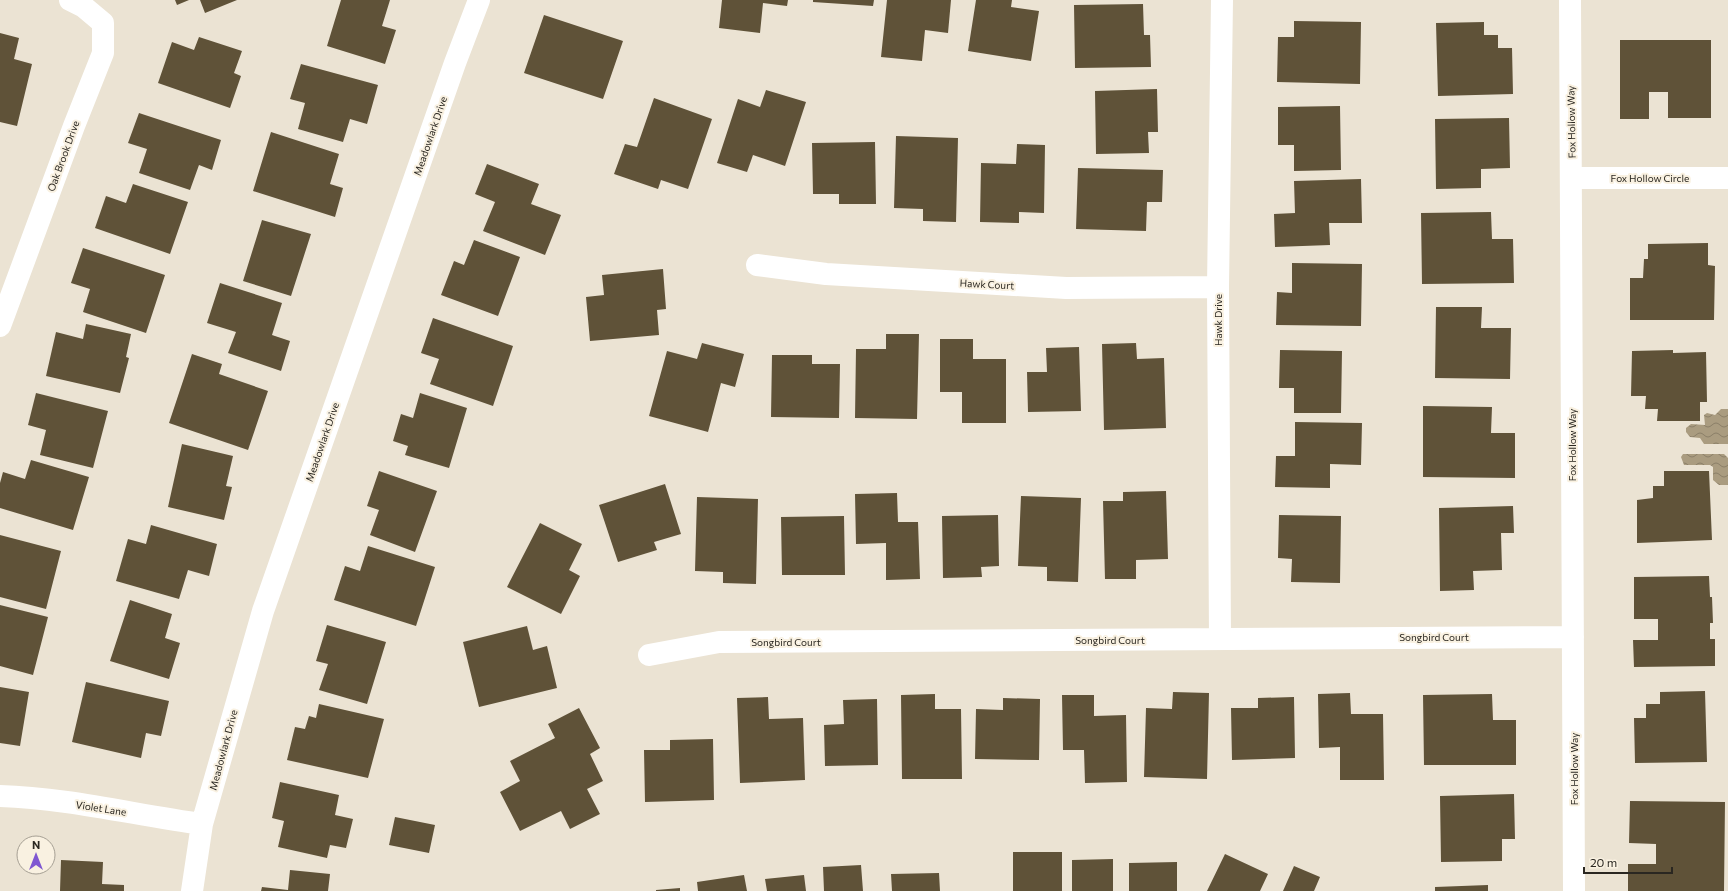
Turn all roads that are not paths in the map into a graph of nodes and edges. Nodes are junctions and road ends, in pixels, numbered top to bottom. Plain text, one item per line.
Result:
1 (70, 0) edge
2 (480, 0) edge
3 (1222, 0) edge
4 (1570, 0) edge
5 (1571, 178) junction
6 (1728, 178) edge
7 (757, 265) dead end
8 (1218, 287) junction
9 (0, 326) edge
10 (1573, 637) junction
11 (1220, 639) junction
12 (649, 655) dead end
13 (0, 796) edge
14 (202, 824) junction
15 (192, 891) edge
16 (1574, 891) edge

1 - 9 street, Oak Brook Drive
2 - 14 street, Meadowlark Drive
3 - 8 street, Hawk Drive
4 - 5 street, Fox Hollow Way
5 - 6 street, Fox Hollow Circle
5 - 10 street, Fox Hollow Way
7 - 8 street, Hawk Court
8 - 11 street, Hawk Drive
10 - 11 street, Songbird Court
10 - 16 street, Fox Hollow Way
11 - 12 street, Songbird Court
13 - 14 street, Violet Lane
14 - 15 street, Meadowlark Drive

